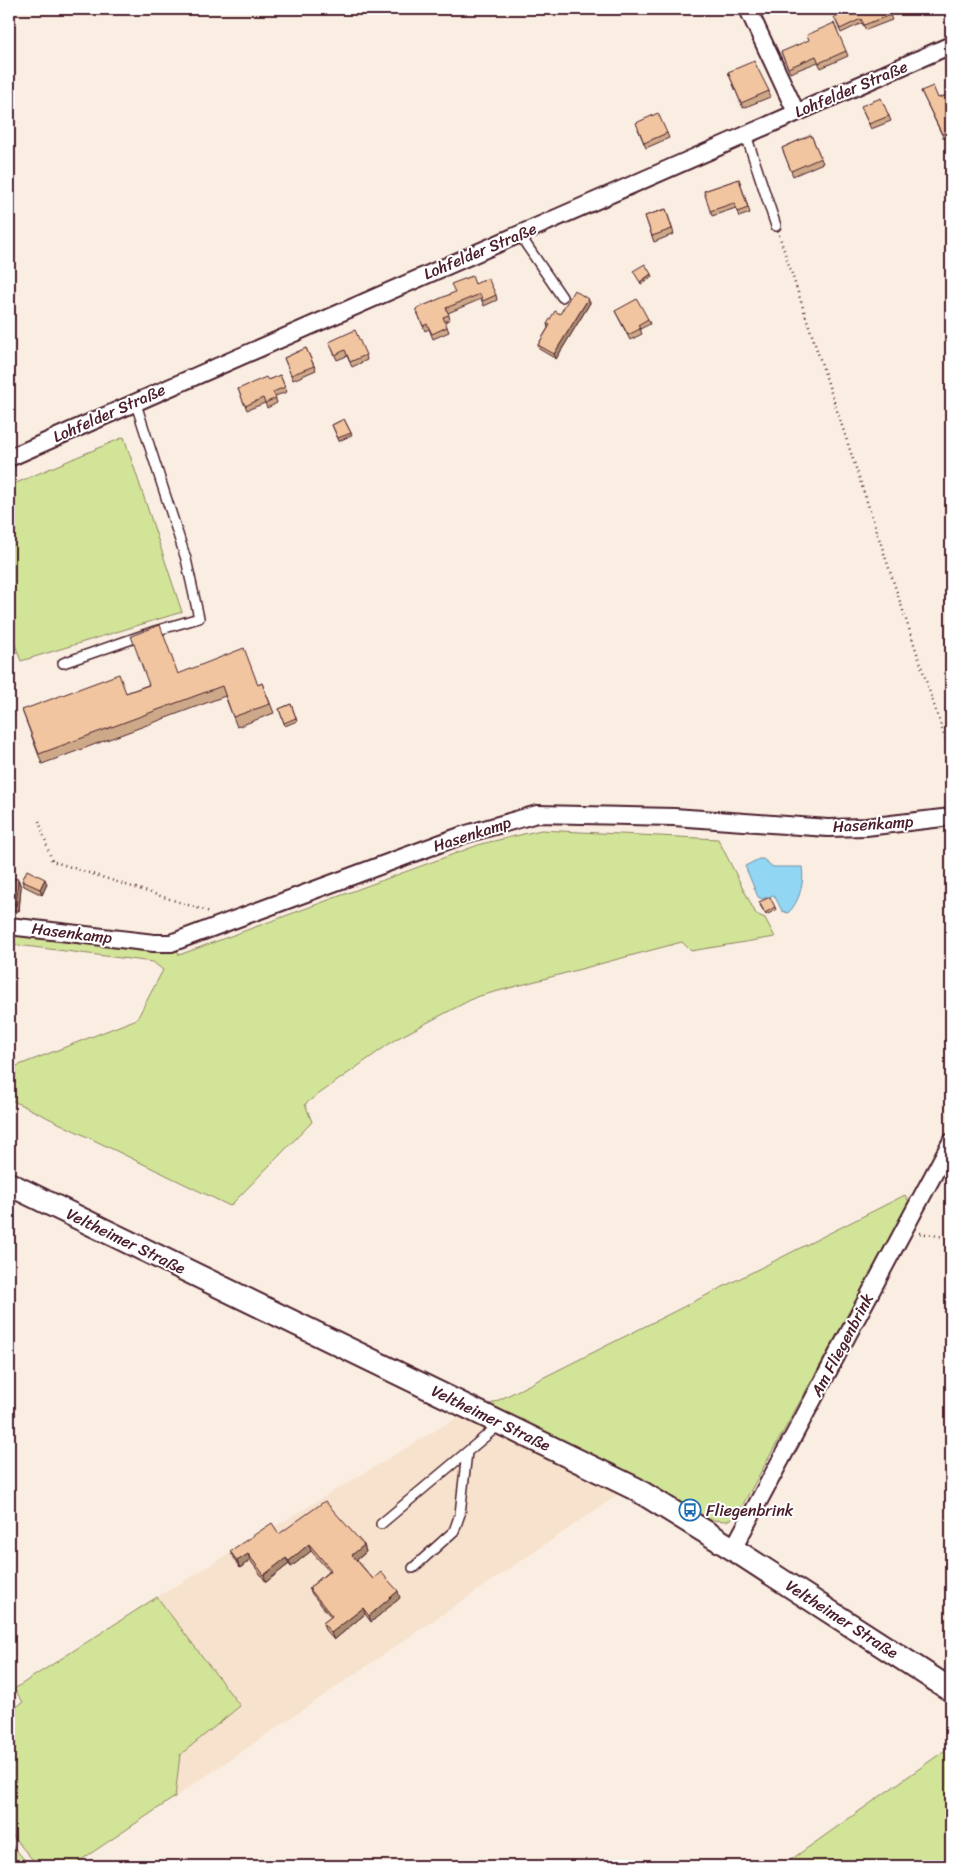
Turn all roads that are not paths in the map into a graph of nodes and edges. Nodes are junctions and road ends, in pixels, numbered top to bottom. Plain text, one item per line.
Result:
1 (748, 9) edge
2 (951, 45) edge
3 (796, 112) junction
4 (746, 135) junction
5 (776, 226) road end
6 (519, 234) junction
7 (562, 297) dead end
8 (135, 401) junction
9 (9, 458) edge
10 (63, 663) dead end
11 (951, 817) edge
12 (9, 926) edge
13 (951, 1142) edge
14 (9, 1184) edge
15 (501, 1423) junction
16 (467, 1452) junction
17 (381, 1524) dead end
18 (733, 1549) junction
19 (412, 1568) dead end
20 (951, 1690) edge

1 - 3 street
2 - 3 street, Lohfelder Straße
3 - 4 street, Lohfelder Straße
4 - 5 lane
4 - 6 street, Lohfelder Straße
6 - 7 lane
6 - 8 street, Lohfelder Straße
8 - 9 street, Lohfelder Straße
8 - 10 lane
11 - 12 street, Hasenkamp
13 - 18 street, Am Fliegenbrink
14 - 15 main road, Veltheimer Straße
15 - 16 lane
15 - 18 main road, Veltheimer Straße
16 - 17 lane
16 - 19 lane
18 - 20 main road, Veltheimer Straße

